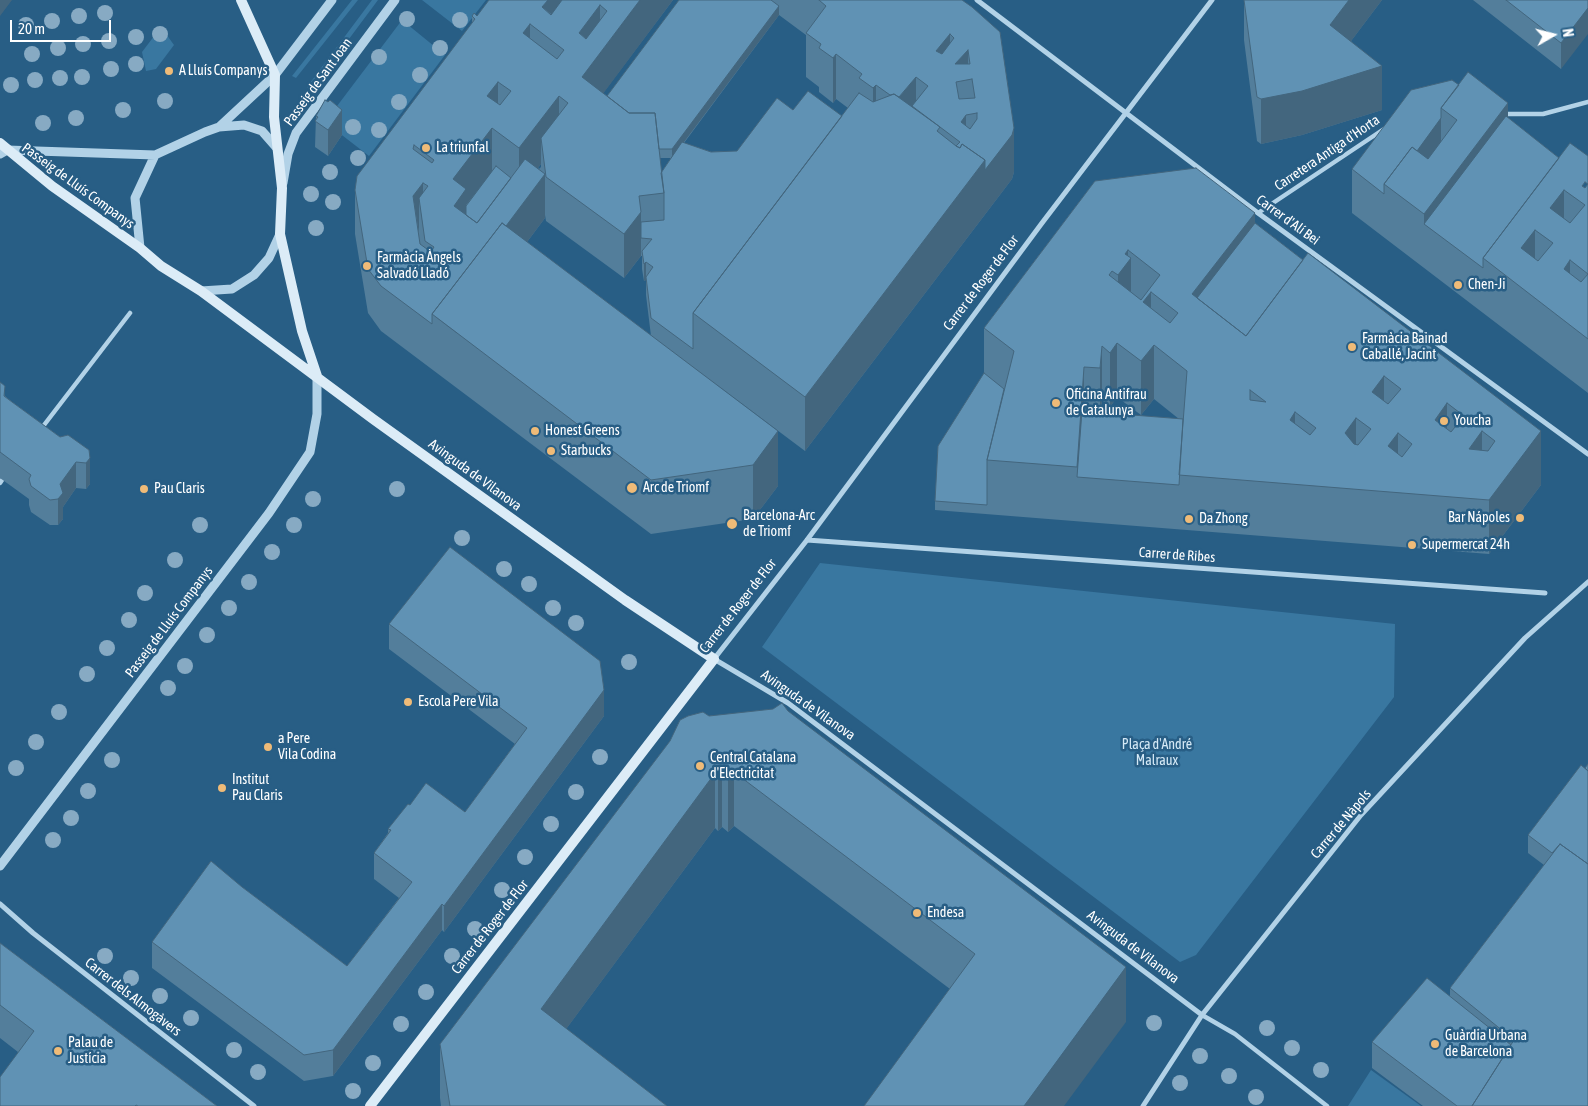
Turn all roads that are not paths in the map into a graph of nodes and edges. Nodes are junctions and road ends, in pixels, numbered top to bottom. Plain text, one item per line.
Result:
1 (241, 0) edge
2 (332, 0) edge
3 (395, 0) edge
4 (977, 0) edge
5 (1212, 0) edge
6 (275, 75) junction
7 (1588, 102) edge
8 (1127, 113) junction
9 (1494, 114) edge
10 (1390, 125) edge
11 (219, 128) junction
12 (276, 147) junction
13 (2, 149) edge
14 (155, 155) junction
15 (282, 188) junction
16 (1258, 213) junction
17 (280, 234) junction
18 (140, 248) junction
19 (201, 291) junction
20 (130, 313) dead end
21 (317, 377) junction
22 (37, 435) edge
23 (1588, 454) edge
24 (807, 540) junction
25 (1588, 582) edge
26 (1545, 593) dead end
27 (714, 659) junction
28 (0, 866) edge
29 (0, 904) edge
30 (1202, 1014) junction
31 (254, 1106) edge
32 (370, 1106) edge
33 (1143, 1106) edge
34 (1327, 1106) edge

1 - 6 main road
2 - 6 street
3 - 15 street, Passeig de Sant Joan
4 - 8 street, Carrer d'Alí Bei
5 - 8 street, Carrer de Roger de Flor
6 - 11 street
6 - 12 main road, Passeig de Sant Joan
7 - 9 street
8 - 16 street, Carrer d'Alí Bei
8 - 24 street, Carrer de Roger de Flor
10 - 16 street, Carretera Antiga d'Horta
11 - 12 street
11 - 14 street
12 - 15 main road, Passeig de Lluís Companys
13 - 14 street
13 - 18 main road, Passeig de Lluís Companys
14 - 18 street, Passeig de Lluís Companys
15 - 17 main road, Passeig de Lluís Companys
16 - 23 street, Carrer d'Alí Bei
17 - 19 street, Passeig de Lluís Companys
17 - 21 main road, Passeig de Lluís Companys
18 - 19 main road, Passeig de Lluís Companys
19 - 21 main road, Passeig de Lluís Companys
20 - 22 street
21 - 27 main road, Avinguda de Vilanova
21 - 28 street, Passeig de Lluís Companys
24 - 26 street, Carrer de Ribes
24 - 27 street, Carrer de Roger de Flor
25 - 30 street, Carrer de Nàpols
27 - 30 street, Avinguda de Vilanova
27 - 32 main road, Carrer de Roger de Flor
29 - 31 street, Carrer dels Almogàvers
30 - 33 street, Carrer de Nàpols
30 - 34 street

